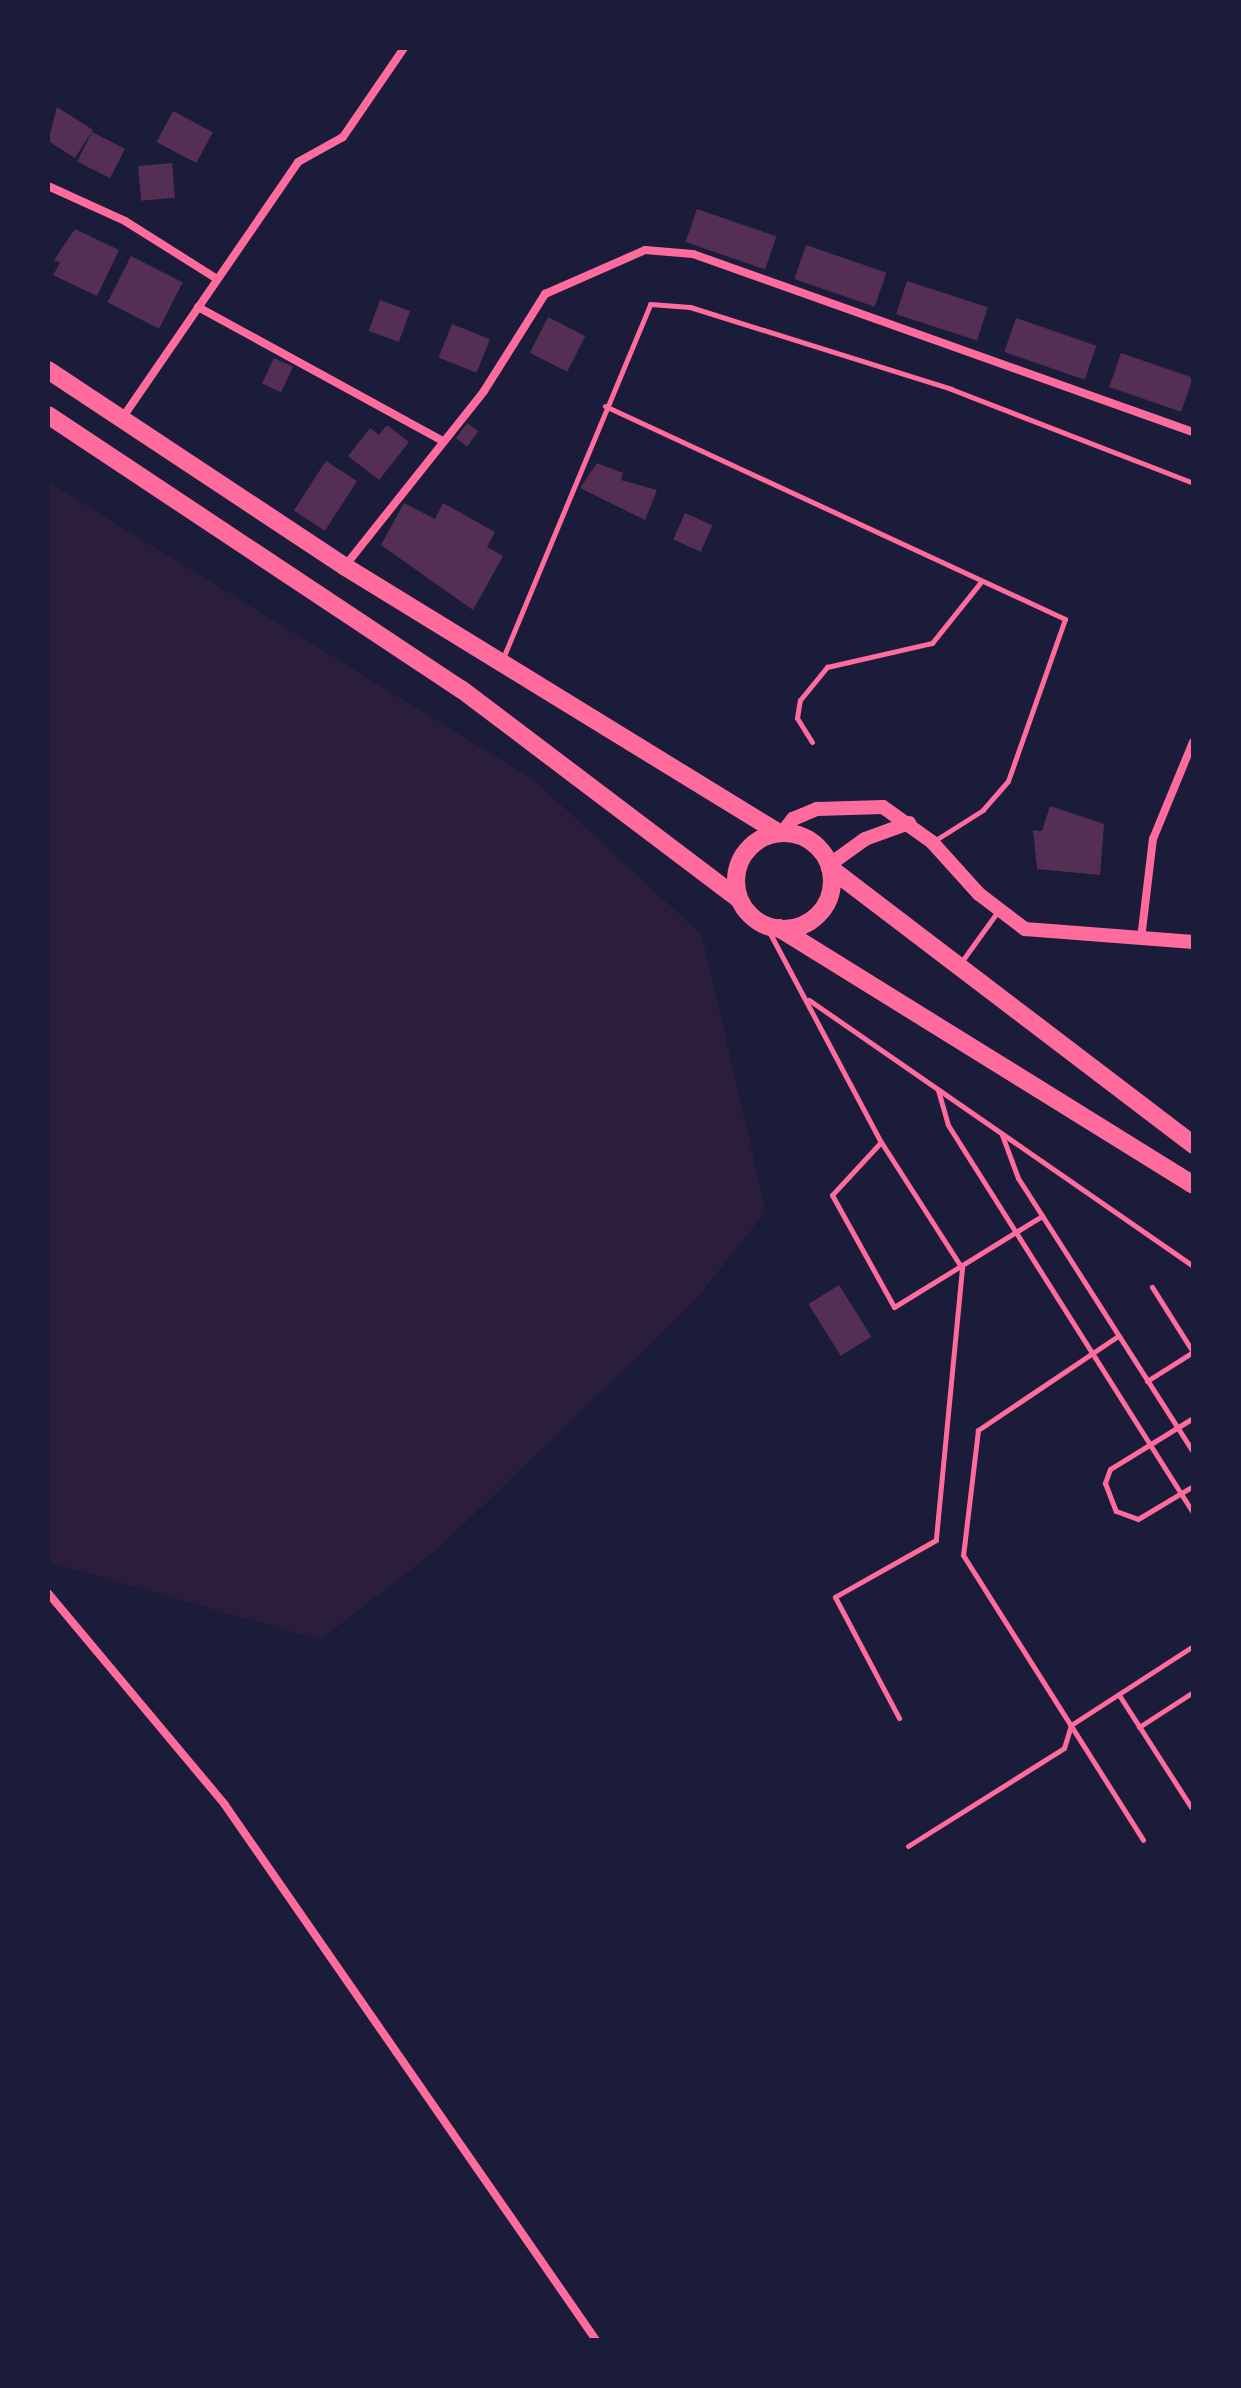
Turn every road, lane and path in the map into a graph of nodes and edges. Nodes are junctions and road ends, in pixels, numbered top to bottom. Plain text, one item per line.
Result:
1 (404, 48) edge
2 (48, 186) edge
3 (217, 279) junction
4 (198, 307) junction
5 (48, 370) edge
6 (605, 406) junction
7 (48, 415) edge
8 (123, 417) junction
9 (1193, 432) edge
10 (441, 440) junction
11 (1193, 483) edge
12 (344, 566) junction
13 (980, 583) junction
14 (501, 662) junction
15 (812, 742) dead end
16 (1193, 742) edge
17 (909, 823) junction
18 (781, 833) junction
19 (932, 842) junction
20 (830, 866) junction
21 (739, 899) junction
22 (998, 910) junction
23 (773, 927) junction
24 (1141, 940) junction
25 (1193, 942) edge
26 (957, 968) junction
27 (807, 999) junction
28 (938, 1090) junction
29 (1001, 1133) junction
30 (881, 1142) junction
31 (1193, 1145) edge
32 (1193, 1185) edge
33 (1042, 1216) junction
34 (1016, 1233) junction
35 (1193, 1266) edge
36 (962, 1268) junction
37 (1152, 1287) dead end
38 (1118, 1336) junction
39 (1091, 1353) junction
40 (1147, 1381) junction
41 (1193, 1418) edge
42 (1177, 1428) junction
43 (1150, 1445) junction
44 (1193, 1452) edge
45 (1193, 1486) edge
46 (1181, 1495) junction
47 (1193, 1513) edge
48 (48, 1593) edge
49 (1193, 1646) edge
50 (1193, 1692) edge
51 (1119, 1695) junction
52 (899, 1718) dead end
53 (1071, 1725) junction
54 (1139, 1727) junction
55 (1191, 1807) edge
56 (1143, 1840) dead end
57 (908, 1846) dead end
58 (596, 2340) edge

1 - 3 street
2 - 3 street
3 - 4 street
4 - 8 street
4 - 10 street
5 - 8 highway
6 - 11 lane
6 - 13 lane
6 - 14 lane
7 - 21 highway
8 - 12 highway
9 - 10 street
10 - 12 street
12 - 14 highway
13 - 15 lane
13 - 19 lane
14 - 18 highway
16 - 24 street
17 - 18 street
17 - 19 street
17 - 20 street
18 - 20 highway
18 - 21 highway
19 - 22 street
20 - 23 highway
20 - 26 highway
21 - 23 highway
22 - 24 street
22 - 26 lane
23 - 27 lane
23 - 32 highway
24 - 25 street
26 - 31 highway
27 - 28 lane
27 - 30 lane
28 - 29 lane
28 - 34 lane
29 - 33 lane
29 - 35 lane
30 - 36 lane
30 - 36 lane
33 - 34 lane
33 - 38 lane
34 - 36 lane
34 - 39 lane
36 - 52 lane
37 - 40 lane
38 - 39 lane
38 - 40 lane
39 - 43 lane
39 - 53 lane
40 - 42 lane
41 - 42 lane
42 - 43 lane
42 - 44 lane
43 - 46 lane
43 - 46 lane
45 - 46 lane
46 - 47 lane
48 - 58 street
49 - 51 lane
50 - 54 lane
51 - 53 lane
51 - 54 lane
53 - 56 lane
53 - 57 lane
54 - 55 lane

